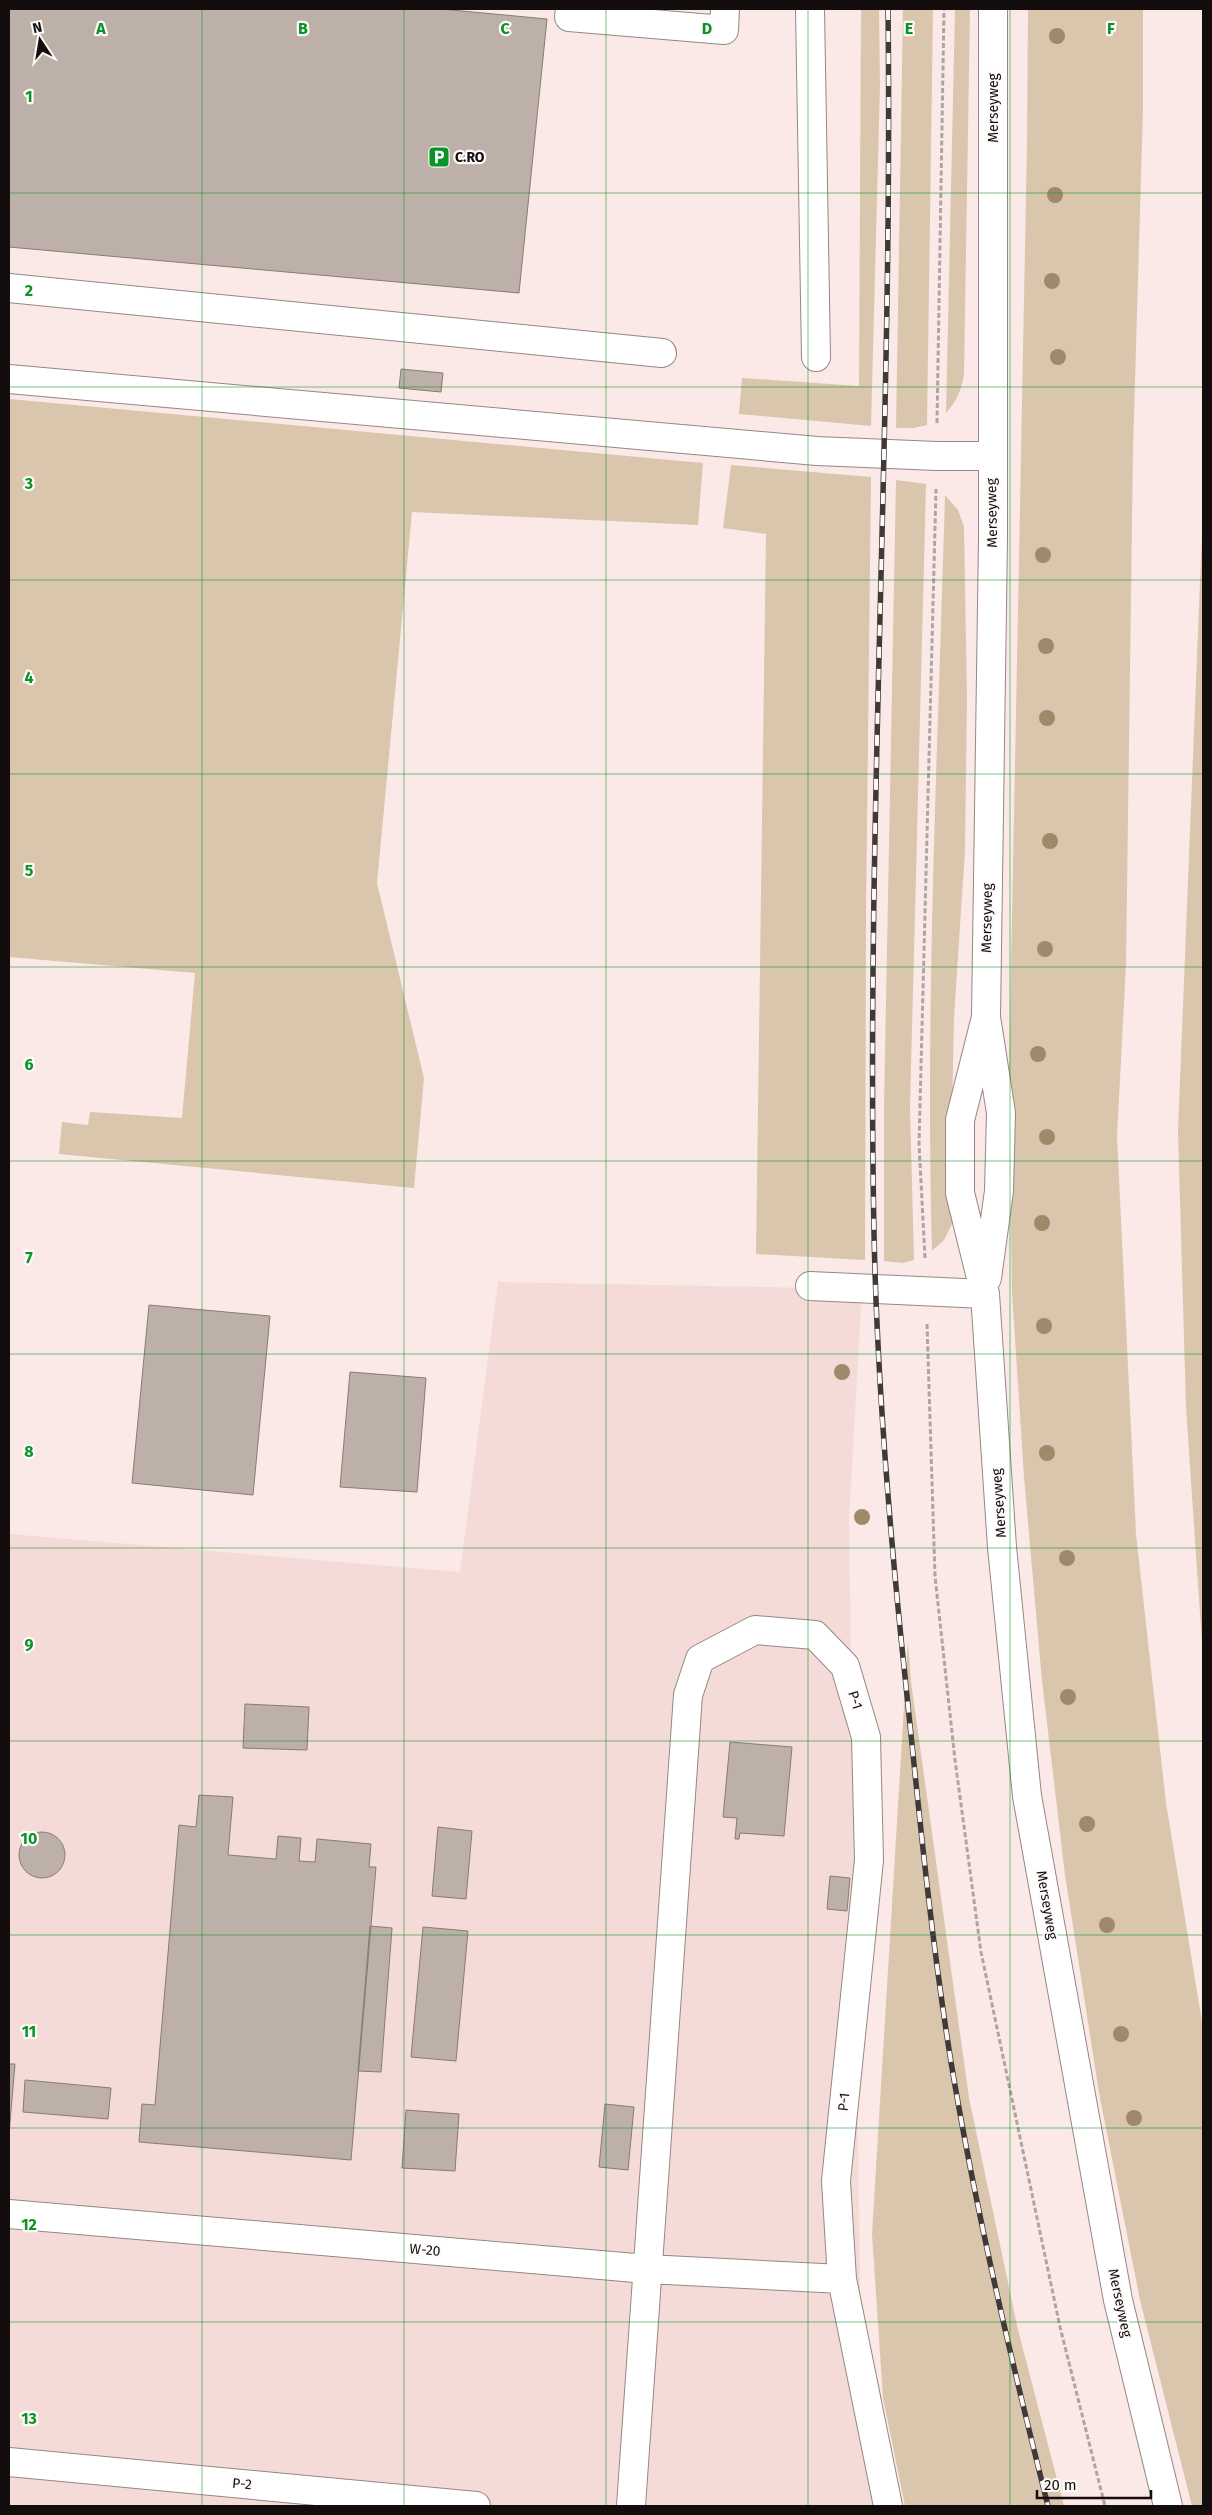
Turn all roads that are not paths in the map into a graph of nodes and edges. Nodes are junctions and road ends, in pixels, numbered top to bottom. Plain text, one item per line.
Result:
1 (570, 9) edge
2 (725, 9) edge
3 (810, 9) edge
4 (993, 9) edge
5 (9, 288) edge
6 (662, 353) dead end
7 (816, 358) dead end
8 (9, 379) edge
9 (991, 456) junction
10 (986, 1018) junction
11 (810, 1286) dead end
12 (985, 1294) junction
13 (9, 2214) edge
14 (647, 2269) junction
15 (842, 2279) junction
16 (9, 2462) edge
17 (476, 2506) edge
18 (631, 2506) edge
19 (888, 2506) edge
20 (1168, 2506) edge

1 - 2 street
3 - 7 street
4 - 9 street, Merseyweg
5 - 6 street
8 - 9 street
9 - 10 street, Merseyweg
10 - 12 street, Merseyweg
10 - 12 street, Merseyweg
11 - 12 street
12 - 20 street, Merseyweg
13 - 14 street, W-20
14 - 15 street, W-20
14 - 15 street, P-1
14 - 18 street, P-1
15 - 19 street, P-1
16 - 17 street, P-2

